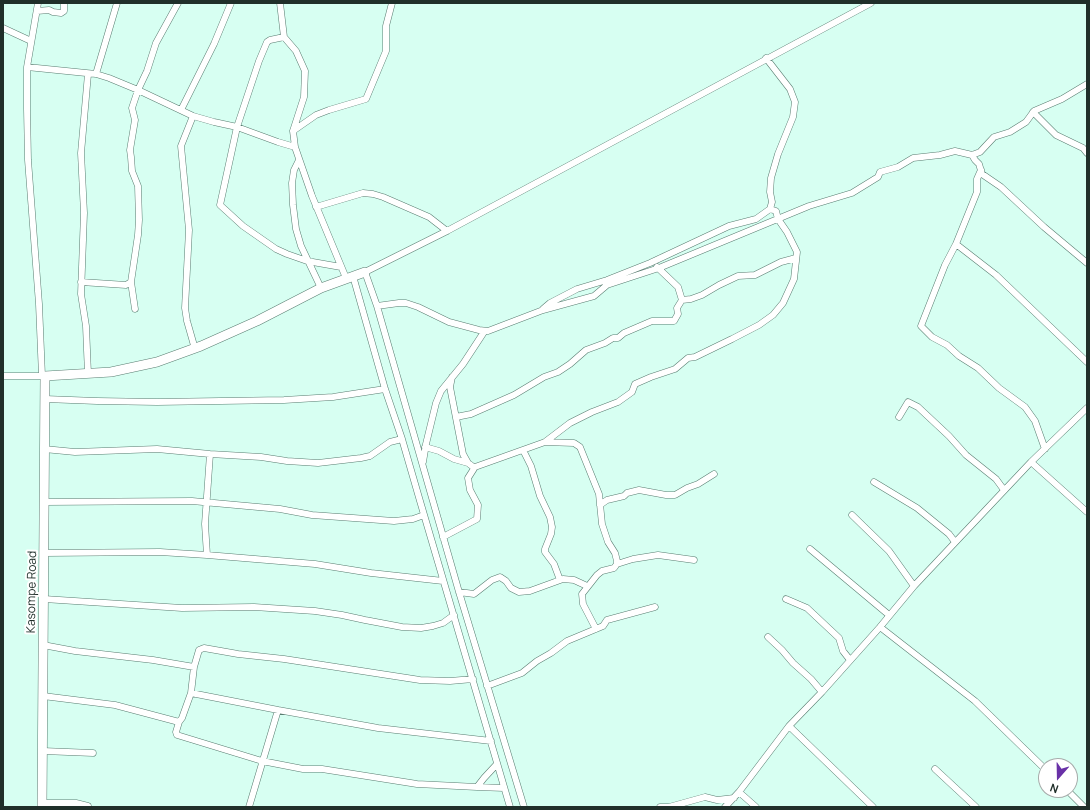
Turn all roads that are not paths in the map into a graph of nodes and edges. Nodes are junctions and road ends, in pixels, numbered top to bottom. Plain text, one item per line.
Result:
1 (38, 3) edge
2 (64, 3) edge
3 (116, 3) edge
4 (178, 3) edge
5 (231, 3) edge
6 (280, 3) edge
7 (392, 3) edge
8 (871, 3) edge
9 (36, 11) junction
10 (3, 28) edge
11 (284, 37) junction
12 (31, 41) junction
13 (766, 58) junction
14 (27, 67) junction
15 (88, 74) junction
16 (96, 74) junction
17 (1087, 84) edge
18 (138, 90) junction
19 (181, 110) junction
20 (1033, 112) junction
21 (193, 116) junction
22 (237, 127) junction
23 (293, 131) junction
24 (295, 147) junction
25 (1087, 153) edge
26 (972, 155) junction
27 (299, 160) junction
28 (980, 170) junction
29 (316, 207) junction
30 (770, 209) junction
31 (778, 219) junction
32 (448, 231) junction
33 (956, 244) junction
34 (796, 258) junction
35 (308, 261) junction
36 (650, 263) junction
37 (1087, 263) edge
38 (341, 267) junction
39 (659, 268) junction
40 (365, 272) junction
41 (349, 277) junction
42 (81, 282) junction
43 (131, 282) junction
44 (321, 288) junction
45 (682, 300) junction
46 (377, 306) junction
47 (135, 309) dead end
48 (543, 310) junction
49 (484, 332) junction
50 (194, 349) junction
51 (1087, 362) edge
52 (88, 374) junction
53 (3, 376) edge
54 (44, 376) junction
55 (452, 377) junction
56 (384, 389) junction
57 (45, 399) junction
58 (1086, 412) edge
59 (456, 417) junction
60 (899, 417) dead end
61 (402, 439) junction
62 (545, 442) junction
63 (426, 447) junction
64 (44, 449) junction
65 (1045, 449) junction
66 (523, 450) junction
67 (210, 454) junction
68 (1031, 462) junction
69 (468, 463) junction
70 (423, 466) junction
71 (474, 466) junction
72 (714, 474) dead end
73 (874, 482) dead end
74 (1004, 490) junction
75 (206, 501) junction
76 (44, 502) junction
77 (600, 505) junction
78 (1087, 512) edge
79 (424, 515) junction
80 (852, 515) dead end
81 (443, 538) junction
82 (955, 542) junction
83 (810, 549) dead end
84 (44, 553) junction
85 (207, 555) junction
86 (694, 560) dead end
87 (617, 564) junction
88 (560, 580) junction
89 (443, 581) junction
90 (587, 586) junction
91 (914, 586) junction
92 (459, 592) junction
93 (44, 599) junction
94 (786, 599) dead end
95 (655, 607) dead end
96 (454, 615) junction
97 (889, 615) junction
98 (880, 627) junction
99 (596, 629) junction
100 (768, 637) dead end
101 (43, 645) junction
102 (850, 660) junction
103 (194, 667) junction
104 (473, 679) junction
105 (487, 686) junction
106 (822, 692) junction
107 (191, 693) junction
108 (43, 696) junction
109 (278, 710) junction
110 (179, 722) junction
111 (789, 726) junction
112 (491, 741) junction
113 (43, 752) junction
114 (93, 753) dead end
115 (262, 761) junction
116 (1038, 762) edge
117 (498, 764) junction
118 (935, 769) dead end
119 (477, 787) junction
120 (504, 788) junction
121 (739, 792) junction
122 (734, 798) junction
123 (1075, 798) edge
124 (42, 805) edge
125 (88, 806) edge
126 (249, 807) edge
127 (510, 807) edge
128 (524, 807) edge
129 (660, 807) edge
130 (725, 807) edge
131 (756, 807) edge
132 (873, 807) edge
133 (976, 807) edge
134 (1084, 807) edge

1 - 9 street
2 - 9 street
3 - 16 street
4 - 18 street
5 - 19 street
6 - 11 street
7 - 23 street
8 - 13 street
9 - 12 street
10 - 12 street
11 - 22 street
11 - 23 street
12 - 14 street
13 - 30 street
13 - 32 street
14 - 15 street
14 - 54 street
15 - 16 street
15 - 42 street
16 - 18 street
17 - 20 street
18 - 19 street
18 - 43 street
19 - 21 street
20 - 25 street
20 - 26 street
21 - 22 street
21 - 50 street
22 - 24 street
22 - 35 street
23 - 24 street
24 - 27 street
26 - 28 street
26 - 31 street
27 - 29 street
27 - 35 street
28 - 33 street
28 - 37 street
29 - 32 street
29 - 38 street
30 - 31 street
30 - 36 street
31 - 34 street
31 - 39 street
32 - 40 street
33 - 51 street
33 - 65 street
34 - 45 street
34 - 62 street
35 - 38 street
35 - 44 street
36 - 39 street
36 - 48 street
38 - 41 street
39 - 45 street
39 - 48 street
40 - 41 street
40 - 46 street
41 - 44 street
41 - 56 street
42 - 43 street
42 - 52 street
43 - 47 street
44 - 50 street
45 - 59 street
46 - 49 street
46 - 70 street
48 - 49 street
49 - 55 street
50 - 52 street
52 - 54 street
53 - 54 street
54 - 57 street, Kasompe Road
55 - 59 street
55 - 63 street
56 - 57 street
56 - 61 street
57 - 64 street, Kasompe Road
58 - 65 street
59 - 69 street
60 - 74 street
61 - 67 street
61 - 79 street
62 - 66 street
62 - 77 street
63 - 69 street
63 - 70 street
64 - 67 street
64 - 76 street, Kasompe Road
65 - 68 street
66 - 71 street
66 - 88 street
67 - 75 street
68 - 74 street
68 - 78 street
69 - 71 street
70 - 81 street
71 - 81 street
72 - 77 street
73 - 82 street
74 - 82 street
75 - 76 street
75 - 79 street
75 - 85 street
76 - 84 street, Kasompe Road
77 - 87 street
79 - 89 street
80 - 91 street
81 - 92 street
82 - 91 street
83 - 97 street
84 - 85 street
84 - 93 street, Kasompe Road
85 - 89 street
86 - 87 street
87 - 90 street
88 - 90 street
88 - 92 street
89 - 96 street
90 - 99 street
91 - 97 street
92 - 105 street
93 - 96 street
93 - 101 street, Kasompe Road
94 - 102 street
95 - 99 street
96 - 104 street
97 - 98 street
98 - 102 street
98 - 116 street
99 - 105 street
100 - 106 street
101 - 103 street
101 - 108 street, Kasompe Road
102 - 106 street
103 - 104 street
103 - 107 street
104 - 112 street
105 - 128 street
106 - 111 street
107 - 109 street
107 - 110 street
108 - 110 street
108 - 113 street, Kasompe Road
109 - 112 street
109 - 115 street
110 - 115 street
111 - 121 street
111 - 132 street
112 - 117 street
113 - 114 street
113 - 124 street, Kasompe Road
115 - 119 street
115 - 126 street
117 - 119 street
117 - 120 street
118 - 133 street
119 - 120 street
120 - 127 street
121 - 122 street
121 - 131 street
122 - 129 street
122 - 130 street
123 - 134 street
124 - 125 street

